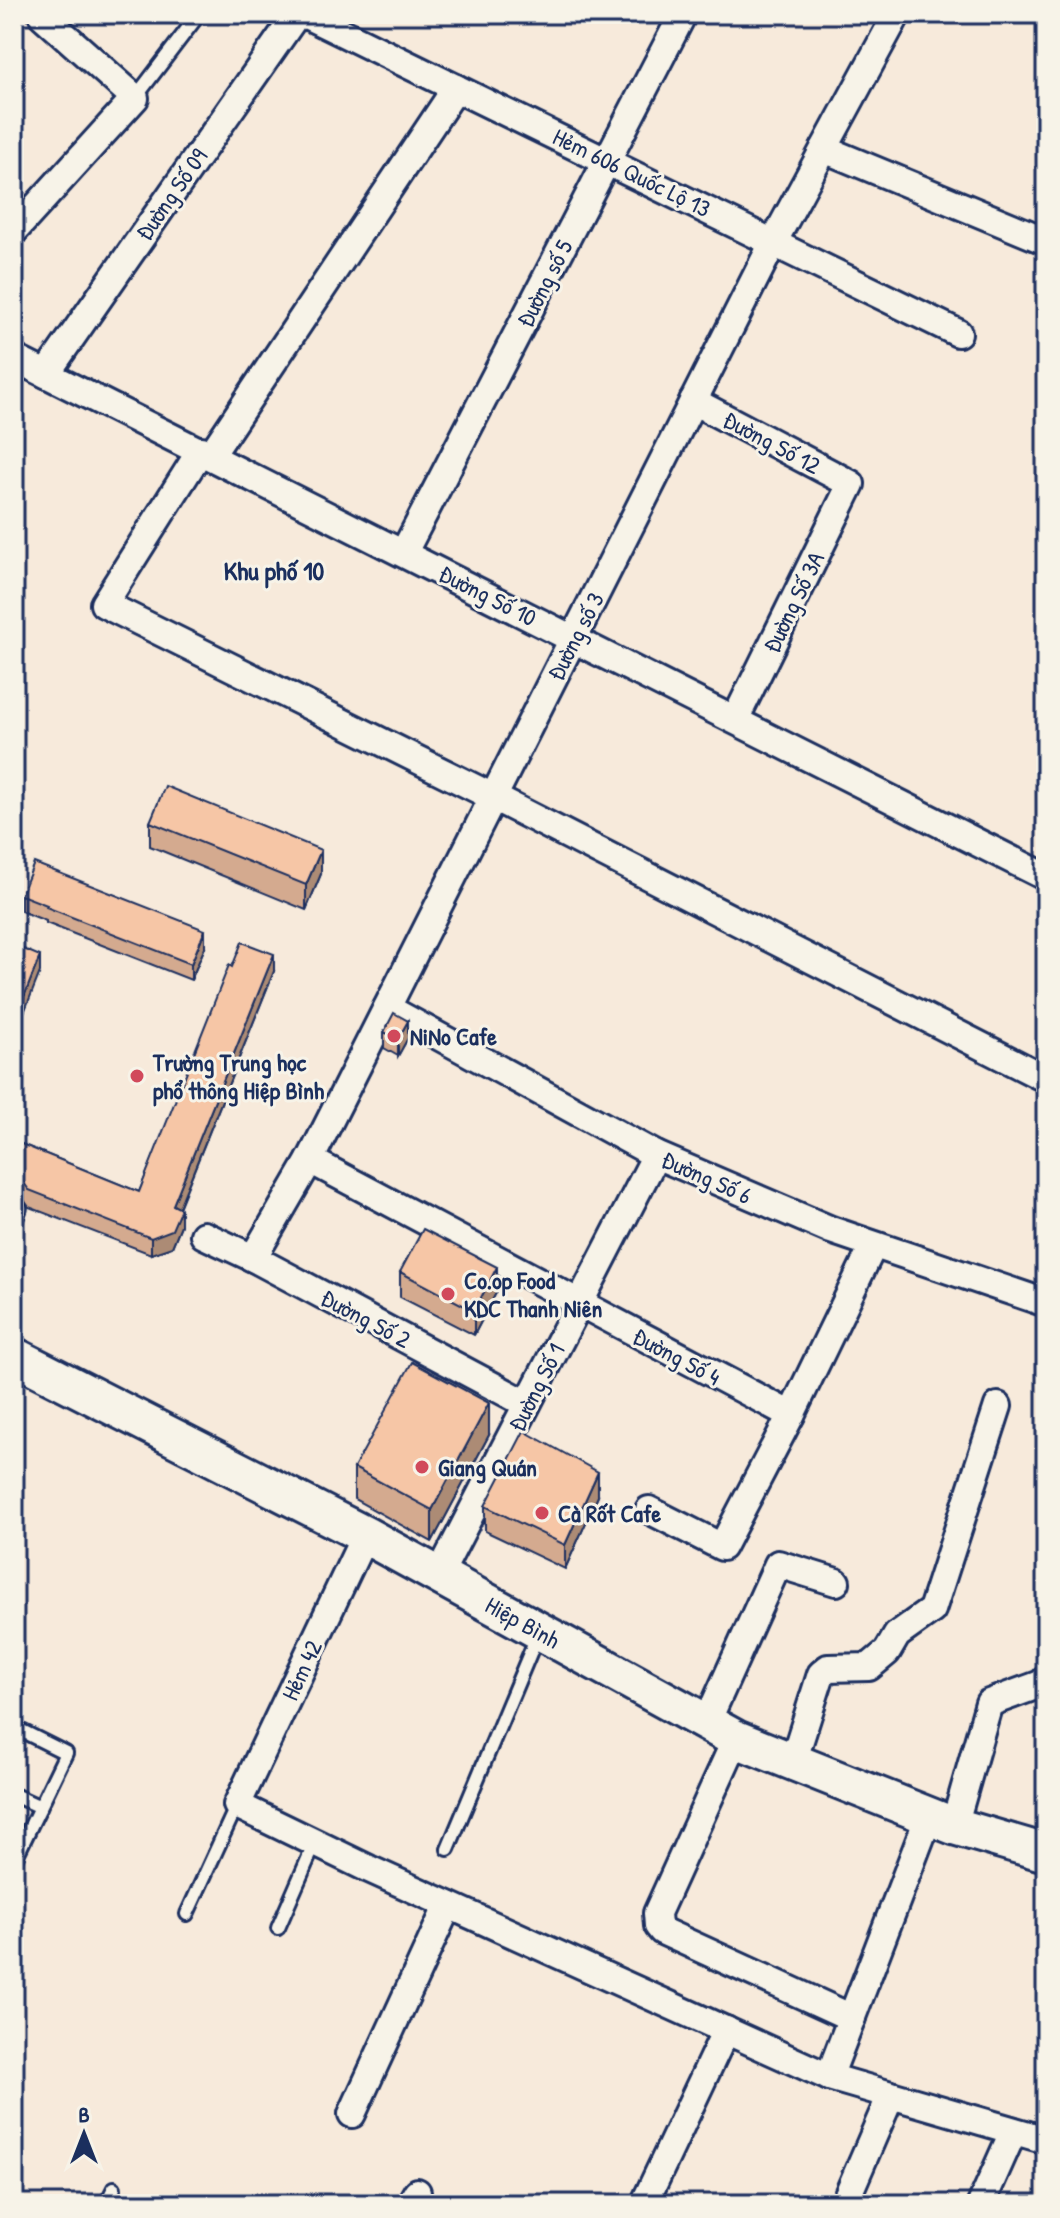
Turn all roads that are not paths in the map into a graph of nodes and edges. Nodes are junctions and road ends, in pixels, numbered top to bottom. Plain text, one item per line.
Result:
1 (199, 14) edge
2 (297, 14) edge
3 (304, 14) edge
4 (683, 14) edge
5 (897, 14) edge
6 (43, 16) edge
7 (456, 88) junction
8 (135, 98) junction
9 (824, 149) junction
10 (608, 161) junction
11 (18, 220) edge
12 (774, 241) junction
13 (1046, 241) edge
14 (958, 333) dead end
15 (14, 358) edge
16 (46, 374) junction
17 (693, 401) junction
18 (206, 452) junction
19 (851, 484) joint
20 (404, 552) junction
21 (573, 638) junction
22 (735, 720) junction
23 (493, 797) junction
24 (1046, 877) edge
25 (387, 1008) junction
26 (1046, 1079) edge
27 (656, 1155) junction
28 (310, 1160) junction
29 (20, 1208) dead end
30 (14, 1225) edge
31 (204, 1235) dead end
32 (873, 1246) junction
33 (253, 1258) junction
34 (1046, 1303) edge
35 (579, 1305) junction
36 (14, 1356) edge
37 (527, 1404) junction
38 (998, 1406) dead end
39 (791, 1415) junction
40 (649, 1510) dead end
41 (365, 1535) junction
42 (439, 1575) junction
43 (836, 1582) dead end
44 (539, 1631) junction
45 (1046, 1679) edge
46 (14, 1727) edge
47 (721, 1732) junction
48 (793, 1762) junction
49 (14, 1795) edge
50 (237, 1805) junction
51 (40, 1807) junction
52 (941, 1821) junction
53 (315, 1843) junction
54 (448, 1849) dead end
55 (1046, 1853) edge
56 (14, 1861) edge
57 (448, 1905) junction
58 (187, 1914) dead end
59 (278, 1928) dead end
60 (852, 2018) junction
61 (726, 2030) junction
62 (829, 2077) junction
63 (891, 2095) junction
64 (352, 2114) dead end
65 (1013, 2132) junction
66 (1046, 2140) edge
67 (114, 2188) dead end
68 (106, 2204) edge
69 (644, 2204) edge
70 (844, 2204) edge
71 (981, 2204) edge

1 - 8 lane
2 - 16 street, Đường Số 09
3 - 7 street, Hẻm 606 Quốc Lộ 13
4 - 10 street, Đường số 5
5 - 9 street, Đường số 3
6 - 8 street
7 - 10 street, Hẻm 606 Quốc Lộ 13
7 - 18 street
8 - 11 street
9 - 12 street, Đường số 3
9 - 13 street
10 - 12 street, Hẻm 606 Quốc Lộ 13
10 - 20 street, Đường số 5
12 - 14 street, Hẻm 606 Quốc Lộ 13
12 - 17 street, Đường số 3
15 - 16 street, Đường Số 10
16 - 18 street, Đường Số 10
17 - 19 street, Đường Số 12
17 - 21 street, Đường số 3
18 - 20 street, Đường Số 10
18 - 23 street
19 - 22 street, Đường Số 3A
20 - 21 street, Đường Số 10
21 - 22 street, Đường Số 10
21 - 23 street, Đường số 3
22 - 24 street, Đường Số 10
23 - 25 street, Đường số 3
23 - 26 street
25 - 27 street, Đường Số 6
25 - 28 street, Đường số 3
27 - 32 street, Đường Số 6
27 - 35 street, Đường Số 1
28 - 33 street, Đường số 3
28 - 35 street, Đường Số 4
29 - 30 lane
31 - 33 street, Đường Số 2
32 - 34 street, Đường Số 6
32 - 39 street
33 - 37 street, Đường Số 2
35 - 37 street, Đường Số 1
35 - 39 street, Đường Số 4
36 - 41 main road, Hiệp Bình
37 - 42 street, Đường Số 1
38 - 48 street
39 - 40 street
41 - 42 main road, Hiệp Bình
41 - 50 street, Hẻm 42
42 - 44 main road, Hiệp Bình
43 - 47 street
44 - 47 main road, Hiệp Bình
44 - 54 lane
45 - 52 street
46 - 51 lane
47 - 48 main road, Hiệp Bình
47 - 60 street
48 - 52 main road, Hiệp Bình
49 - 51 lane
50 - 53 street
50 - 58 lane
51 - 56 lane
52 - 55 main road, Hiệp Bình
52 - 60 street
53 - 57 street
53 - 59 lane
57 - 61 street
57 - 64 street
60 - 62 street
61 - 62 street
61 - 69 street
62 - 63 street
63 - 65 street
63 - 70 street
65 - 66 street
65 - 71 street
67 - 68 lane

